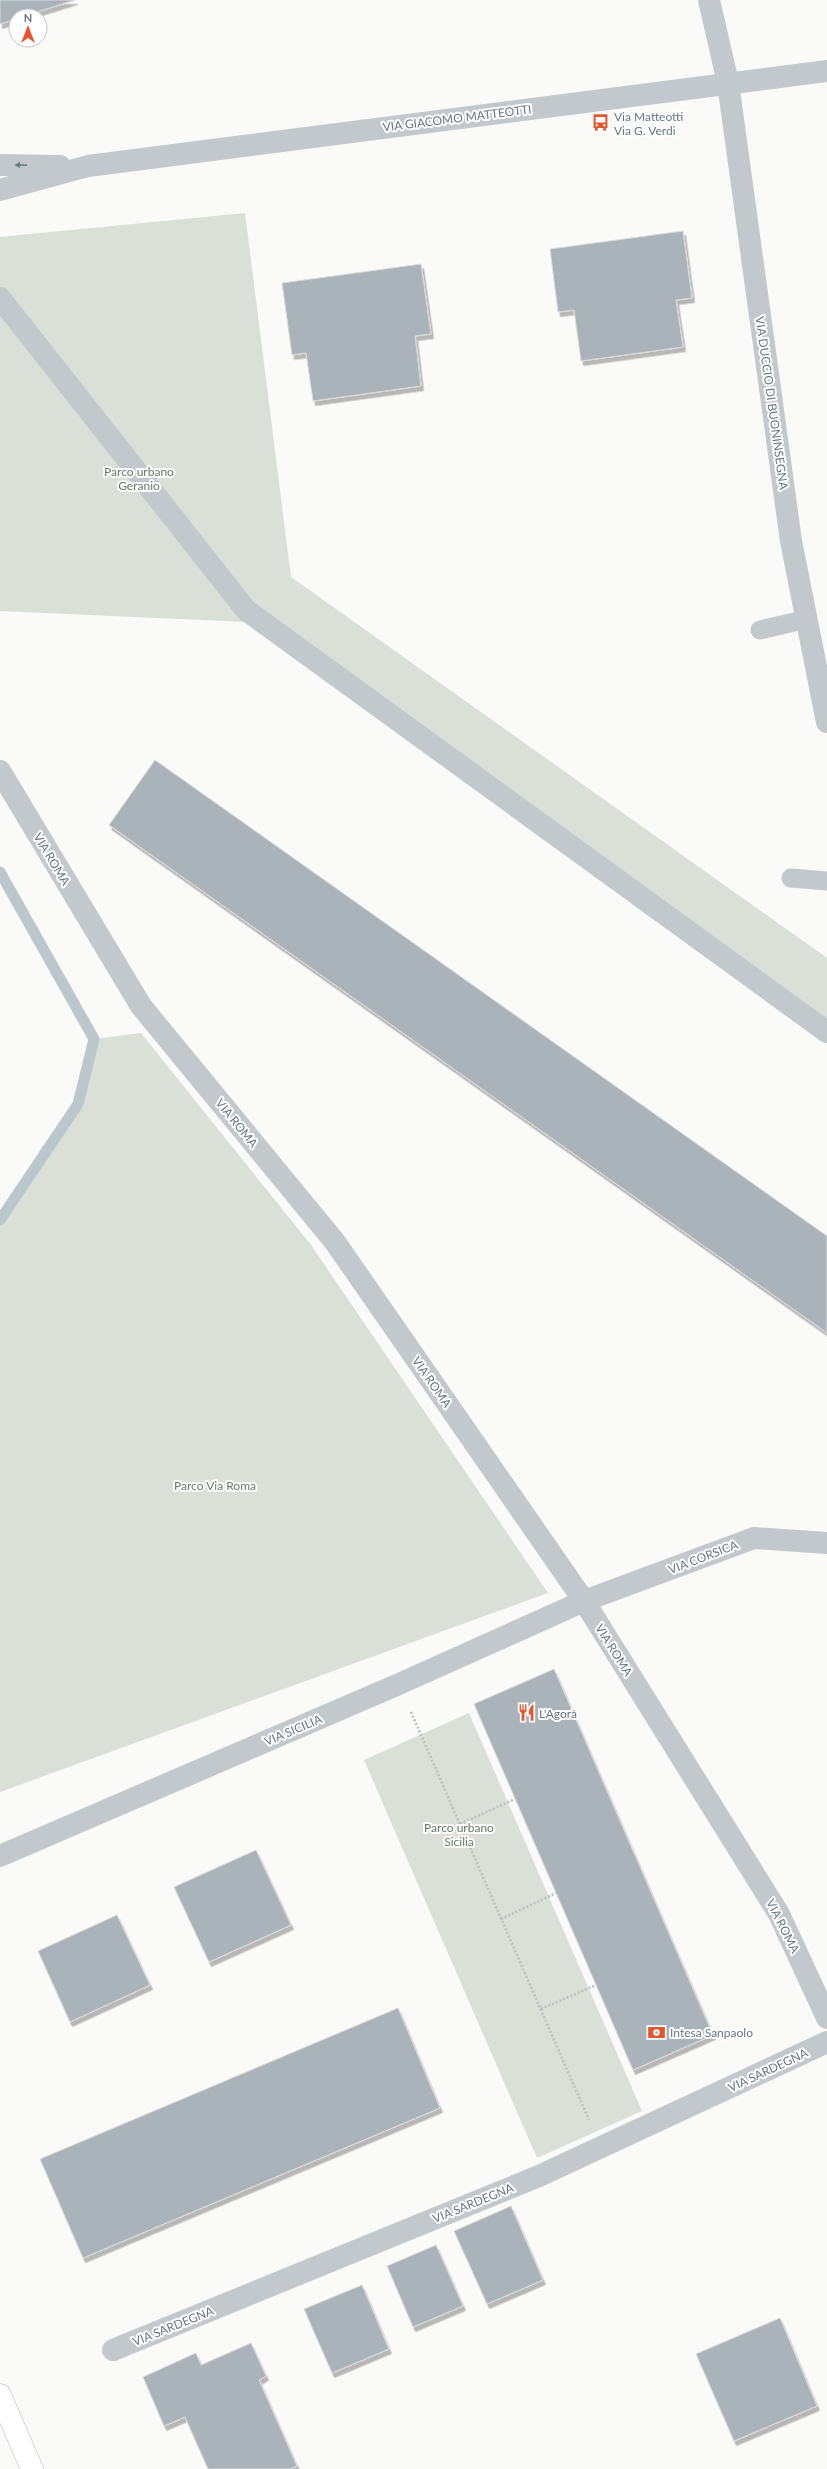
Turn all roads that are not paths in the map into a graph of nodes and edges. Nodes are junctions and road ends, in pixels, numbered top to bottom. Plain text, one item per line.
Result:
1 (708, 0) edge
2 (827, 71) edge
3 (728, 83) junction
4 (0, 165) edge
5 (88, 166) junction
6 (0, 190) edge
7 (0, 298) edge
8 (807, 619) junction
9 (760, 630) dead end
10 (827, 722) edge
11 (0, 771) edge
12 (791, 878) dead end
13 (827, 881) edge
14 (827, 1032) edge
15 (827, 1543) edge
16 (584, 1601) junction
17 (0, 1856) edge
18 (827, 2018) edge
19 (827, 2042) edge
20 (113, 2350) dead end
21 (0, 2395) edge
22 (32, 2469) edge

1 - 3 street, VIA DUCCIO DI BUONINSEGNA
2 - 3 street, VIA GIACOMO MATTEOTTI
3 - 5 street, VIA GIACOMO MATTEOTTI
3 - 8 street, VIA DUCCIO DI BUONINSEGNA
5 -> 4 street, VIA GIACOMO MATTEOTTI
5 - 6 street, VIA GIACOMO MATTEOTTI
7 - 14 street
8 - 9 lane
8 - 10 street, VIA DUCCIO DI BUONINSEGNA
11 - 16 street, VIA ROMA
12 - 13 lane
15 - 16 street, VIA CORSICA
16 - 17 street, VIA SICILIA
16 - 18 street, VIA ROMA
19 - 20 street, VIA SARDEGNA
21 - 22 main road

